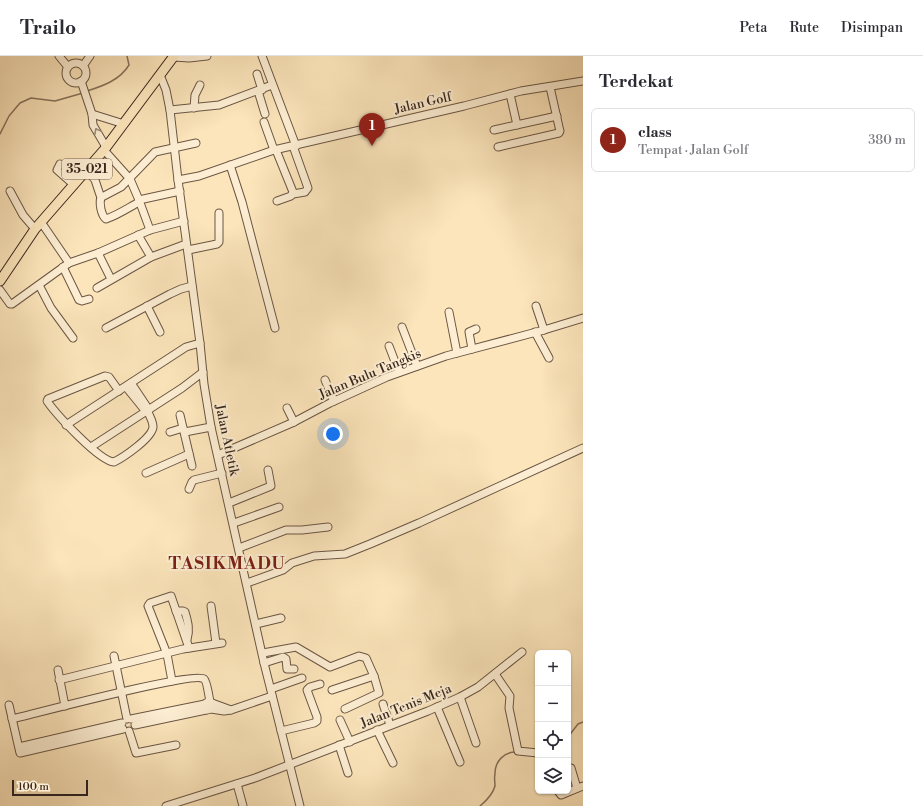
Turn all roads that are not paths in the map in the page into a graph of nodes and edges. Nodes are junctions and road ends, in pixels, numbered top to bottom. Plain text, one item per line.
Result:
1 (59, 56) edge
2 (71, 56) edge
3 (90, 56) edge
4 (174, 56) edge
5 (208, 56) edge
6 (262, 56) edge
7 (80, 64) junction
8 (68, 67) junction
9 (257, 74) dead end
10 (160, 75) junction
11 (583, 81) edge
12 (82, 84) junction
13 (200, 85) dead end
14 (272, 85) junction
15 (550, 87) junction
16 (260, 90) junction
17 (510, 94) junction
18 (194, 108) junction
19 (170, 110) junction
20 (92, 114) junction
21 (265, 114) dead end
22 (557, 116) junction
23 (264, 122) dead end
24 (124, 124) junction
25 (517, 125) junction
26 (494, 130) dead end
27 (196, 143) dead end
28 (294, 146) junction
29 (498, 147) dead end
30 (105, 148) junction
31 (174, 148) junction
32 (275, 150) junction
33 (60, 164) dead end
34 (230, 165) junction
35 (87, 170) junction
36 (130, 179) junction
37 (178, 180) junction
38 (74, 185) junction
39 (10, 191) dead end
40 (180, 191) junction
41 (293, 194) junction
42 (101, 197) junction
43 (139, 201) junction
44 (277, 201) dead end
45 (219, 213) dead end
46 (184, 221) junction
47 (38, 225) junction
48 (150, 230) junction
49 (138, 235) junction
50 (187, 247) junction
51 (98, 253) junction
52 (151, 257) junction
53 (66, 265) junction
54 (111, 279) junction
55 (0, 281) edge
56 (39, 285) junction
57 (192, 286) junction
58 (97, 288) dead end
59 (0, 290) edge
60 (89, 299) dead end
61 (147, 306) junction
62 (536, 306) dead end
63 (449, 312) dead end
64 (583, 318) edge
65 (402, 327) dead end
66 (106, 328) dead end
67 (275, 328) dead end
68 (476, 329) dead end
69 (544, 330) junction
70 (160, 332) dead end
71 (535, 332) junction
72 (73, 338) dead end
73 (200, 343) junction
74 (389, 346) dead end
75 (472, 349) junction
76 (457, 353) junction
77 (549, 358) dead end
78 (417, 366) junction
79 (203, 372) junction
80 (399, 372) junction
81 (325, 380) dead end
82 (129, 385) junction
83 (119, 391) junction
84 (334, 401) junction
85 (287, 408) dead end
86 (147, 410) junction
87 (180, 415) dead end
88 (294, 422) junction
89 (66, 425) junction
90 (212, 427) junction
91 (184, 430) junction
92 (170, 432) dead end
93 (91, 447) junction
94 (583, 448) edge
95 (189, 454) junction
96 (218, 455) junction
97 (192, 466) dead end
98 (268, 470) dead end
99 (146, 473) dead end
100 (222, 473) junction
101 (189, 489) dead end
102 (229, 503) junction
103 (279, 507) dead end
104 (234, 524) junction
105 (328, 528) dead end
106 (239, 548) junction
107 (247, 583) junction
108 (211, 606) dead end
109 (281, 618) dead end
110 (256, 624) junction
111 (188, 644) junction
112 (522, 652) dead end
113 (263, 653) junction
114 (167, 654) junction
115 (114, 656) dead end
116 (264, 663) junction
117 (116, 666) junction
118 (294, 669) dead end
119 (58, 670) dead end
120 (496, 674) junction
121 (374, 676) junction
122 (302, 678) dead end
123 (60, 680) junction
124 (172, 681) junction
125 (320, 684) dead end
126 (332, 690) dead end
127 (121, 692) junction
128 (272, 693) junction
129 (460, 697) junction
130 (383, 704) dead end
131 (9, 705) dead end
132 (65, 706) junction
133 (209, 706) junction
134 (437, 707) junction
135 (345, 710) dead end
136 (12, 719) junction
137 (340, 720) dead end
138 (128, 724) junction
139 (390, 725) junction
140 (377, 730) junction
141 (281, 731) junction
142 (350, 742) junction
143 (476, 743) dead end
144 (176, 745) dead end
145 (339, 745) junction
146 (535, 753) edge
147 (460, 762) dead end
148 (393, 763) dead end
149 (290, 764) junction
150 (571, 768) dead end
151 (348, 773) dead end
152 (237, 784) junction
153 (580, 787) edge
154 (166, 806) edge
155 (243, 806) edge
156 (300, 806) edge

1 - 8 street
2 - 7 street
3 - 7 street
4 - 5 street
4 - 10 main road, 35-021
6 - 14 street
7 - 8 street
7 - 12 street
8 - 12 street
9 - 16 street
10 - 19 street, Jalan Atletik
10 - 24 main road, 35-021
11 - 15 street, Jalan Golf
12 - 20 street
13 - 18 street
14 - 16 street
14 - 28 street
15 - 17 street, Jalan Golf
15 - 22 street
16 - 18 street
16 - 21 street
17 - 25 street
17 - 28 street, Jalan Golf
18 - 19 street
19 - 31 street, Jalan Atletik
20 - 24 street
30 -> 20 street
22 - 25 street
22 - 29 street
23 - 32 street
24 - 30 main road, 35-021
25 - 26 street
27 - 31 street
28 - 32 street, Jalan Golf
28 - 41 street
30 - 35 main road, 35-021
30 - 36 street
31 - 36 street
31 - 37 street, Jalan Atletik
32 - 34 street, Jalan Golf
32 - 41 street
33 - 38 street
34 - 37 street, Jalan Golf
34 - 67 street
35 - 38 main road, 35-021
35 - 42 street
36 - 42 street
36 - 43 street
37 - 40 street, Jalan Atletik
38 - 47 main road, 35-021
39 - 47 street
40 - 43 street
40 - 46 street, Jalan Atletik
41 - 44 street
42 - 43 street
43 - 48 street
45 - 50 street
46 - 48 street
46 - 50 street, Jalan Atletik
47 - 53 street
47 - 55 main road, 35-021
48 - 49 street
49 - 51 street
49 - 52 street
50 - 52 street
50 - 57 street, Jalan Atletik
51 - 53 street
51 - 54 street
52 - 54 street
53 - 56 street
53 - 60 street
54 - 58 street
56 - 59 street
56 - 72 street
57 - 61 street
57 - 73 street, Jalan Atletik
61 - 66 street
61 - 70 street
62 - 69 street
63 - 76 street
64 - 69 street, Jalan Bulu Tangkis
65 - 78 street
68 - 75 street
69 - 71 street, Jalan Bulu Tangkis
71 - 75 street, Jalan Bulu Tangkis
71 - 77 street
73 - 79 street, Jalan Atletik
73 - 82 street
74 - 80 street
75 - 76 street, Jalan Bulu Tangkis
76 - 78 street, Jalan Bulu Tangkis
78 - 80 street, Jalan Bulu Tangkis
79 - 86 street
79 - 90 street, Jalan Atletik
80 - 84 street, Jalan Bulu Tangkis
81 - 84 street
82 - 83 street
82 - 86 street
83 - 89 street
83 - 89 street
84 - 88 street, Jalan Bulu Tangkis
85 - 88 street
86 - 93 street
86 - 93 street
87 - 91 street
88 - 96 street, Jalan Bulu Tangkis
89 - 93 street
90 - 91 street
90 - 96 street, Jalan Atletik
91 - 92 street
91 - 95 street
94 - 107 street
95 - 97 street
95 - 99 street
96 - 100 street, Jalan Atletik
98 - 102 street
100 - 101 street
100 - 102 street, Jalan Atletik
102 - 104 street, Jalan Atletik
103 - 104 street
104 - 106 street, Jalan Atletik
105 - 106 street
106 - 107 street, Jalan Atletik
107 - 110 street, Jalan Atletik
108 - 111 street
109 - 110 street
110 - 113 street, Jalan Atletik
111 - 114 street
111 - 114 street
112 - 120 street, Jalan Tenis Meja
113 - 116 street, Jalan Atletik
113 - 121 street
114 - 117 street
114 - 124 street
115 - 117 street
116 - 118 street
116 - 128 street, Jalan Atletik
117 - 123 street
117 - 127 street
119 - 123 street
120 - 129 street, Jalan Tenis Meja
120 - 146 street
121 - 126 street
121 - 135 street
122 - 128 street
123 - 132 street
124 - 127 street
124 - 133 street
125 - 141 street
127 - 132 street
127 - 138 street
128 - 133 street
128 - 141 street, Jalan Atletik
129 - 134 street, Jalan Tenis Meja
129 - 143 street
130 - 139 street
131 - 136 street
132 - 136 street
133 - 138 street
134 - 139 street, Jalan Tenis Meja
134 - 147 street
136 - 138 street
137 - 142 street
138 - 144 street
139 - 140 street, Jalan Tenis Meja
140 - 142 street, Jalan Tenis Meja
140 - 148 street
141 - 149 street, Jalan Atletik
142 - 145 street, Jalan Tenis Meja
145 - 149 street, Jalan Tenis Meja
145 - 151 street
149 - 152 street, Jalan Tenis Meja
149 - 156 street, Jalan Atletik
150 - 153 street
152 - 154 street, Jalan Tenis Meja
152 - 155 street

